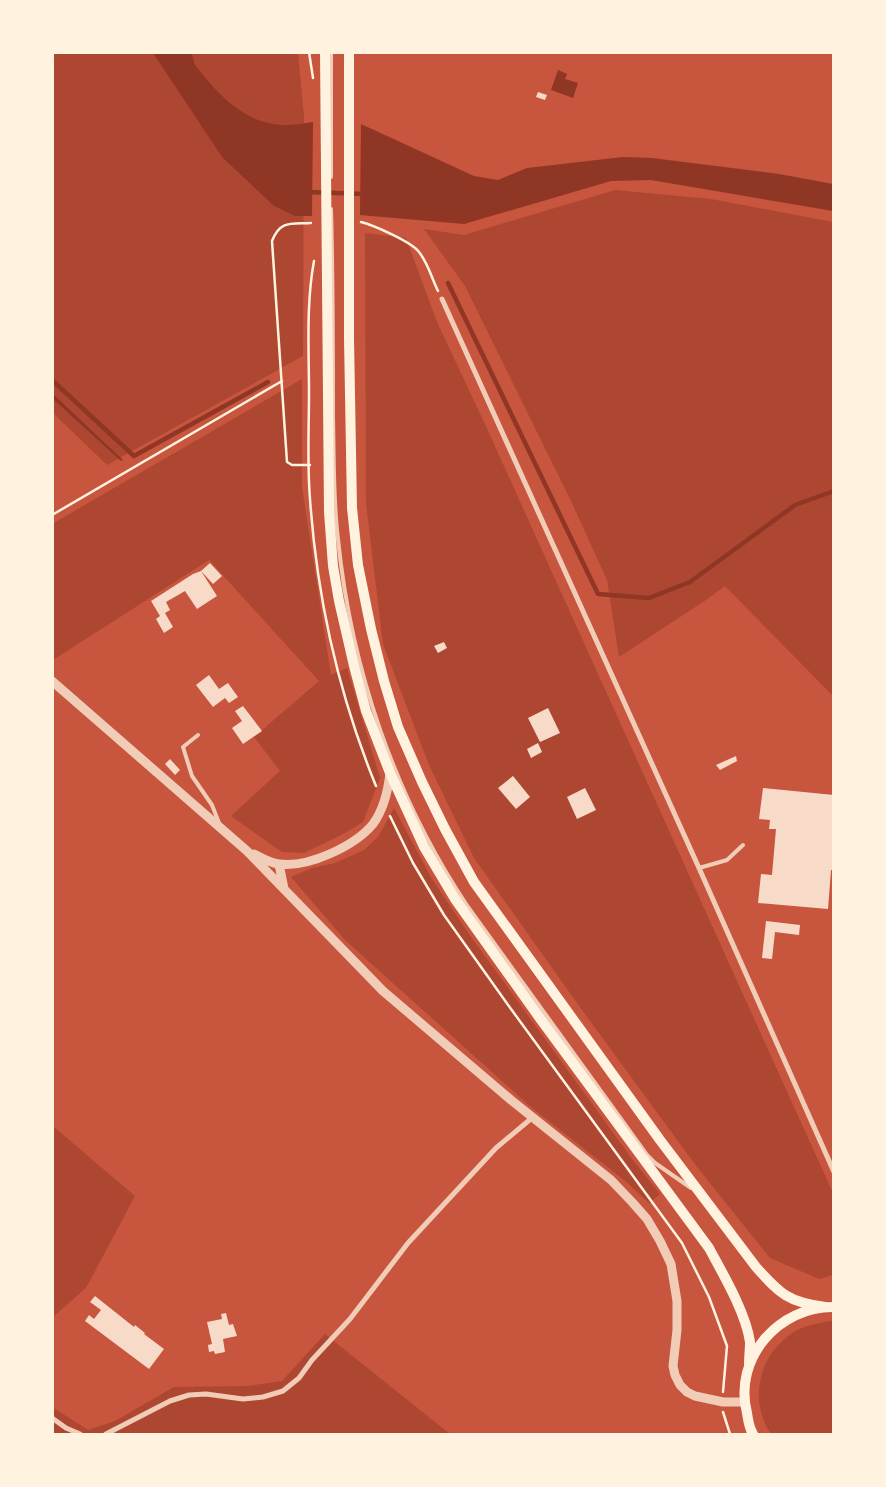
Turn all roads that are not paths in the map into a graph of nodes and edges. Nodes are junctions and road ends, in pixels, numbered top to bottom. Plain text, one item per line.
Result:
1 (325, 52) edge
2 (331, 52) edge
3 (349, 52) edge
4 (329, 111) junction
5 (329, 237) junction
6 (442, 299) road end
7 (52, 681) edge
8 (198, 735) dead end
9 (390, 773) junction
10 (220, 828) junction
11 (743, 844) dead end
12 (247, 851) junction
13 (279, 864) junction
14 (699, 868) junction
15 (284, 889) junction
16 (533, 1117) junction
17 (834, 1172) edge
18 (702, 1195) junction
19 (829, 1306) edge
20 (749, 1365) junction
21 (744, 1402) junction
22 (52, 1418) edge
23 (752, 1433) edge
24 (80, 1434) edge
25 (106, 1434) edge

1 - 4 main road
2 - 4 lane
3 - 18 main road
4 - 5 main road
5 - 9 main road
5 - 18 lane
6 - 14 street
7 - 10 street
8 - 10 lane
9 - 13 street
9 - 20 main road
10 - 12 street
11 - 14 lane
12 - 13 street
12 - 15 street
13 - 15 street
14 - 17 street
15 - 16 street
16 - 21 street
16 - 25 street
18 - 19 main road
19 - 20 main road
20 - 21 main road
21 - 23 main road
22 - 24 street

